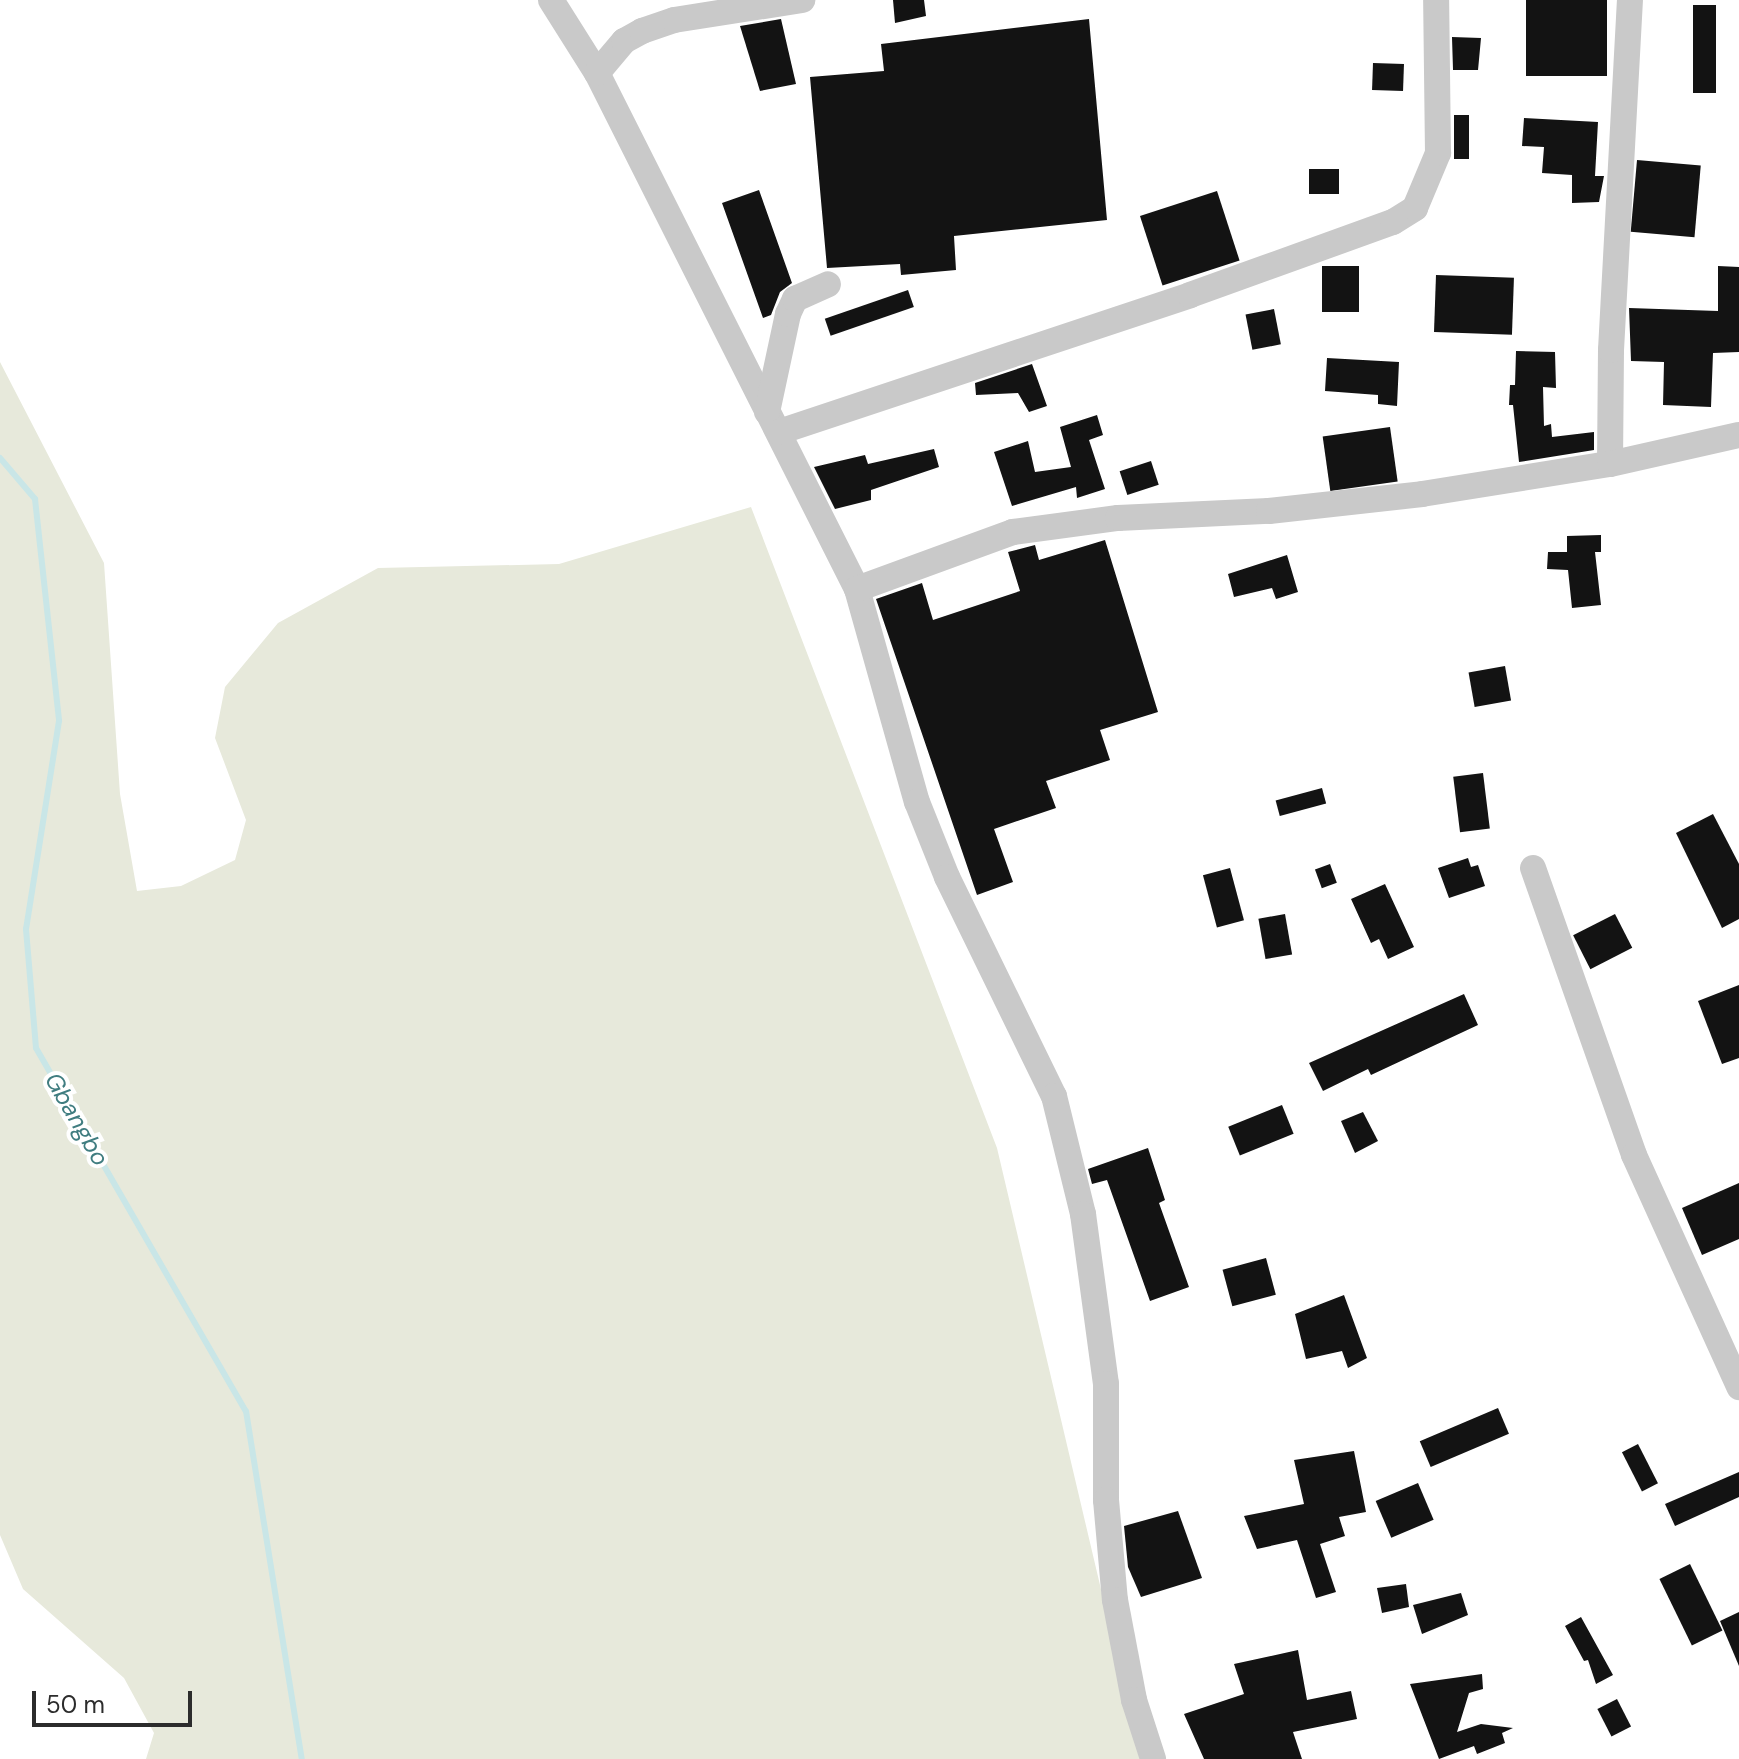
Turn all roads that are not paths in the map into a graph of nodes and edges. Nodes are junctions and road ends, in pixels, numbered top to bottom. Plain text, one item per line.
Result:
1 (551, 0) edge
2 (802, 0) edge
3 (1436, 0) edge
4 (1630, 0) edge
5 (597, 73) junction
6 (828, 284) dead end
7 (773, 422) junction
8 (1739, 435) edge
9 (1610, 464) junction
10 (857, 589) junction
11 (1533, 868) dead end
12 (1739, 1387) edge
13 (1153, 1759) edge

1 - 5 street
2 - 5 street
3 - 7 street
4 - 9 street
5 - 7 street
6 - 7 street
7 - 10 street
8 - 9 street
9 - 10 street
10 - 13 street
11 - 12 street

